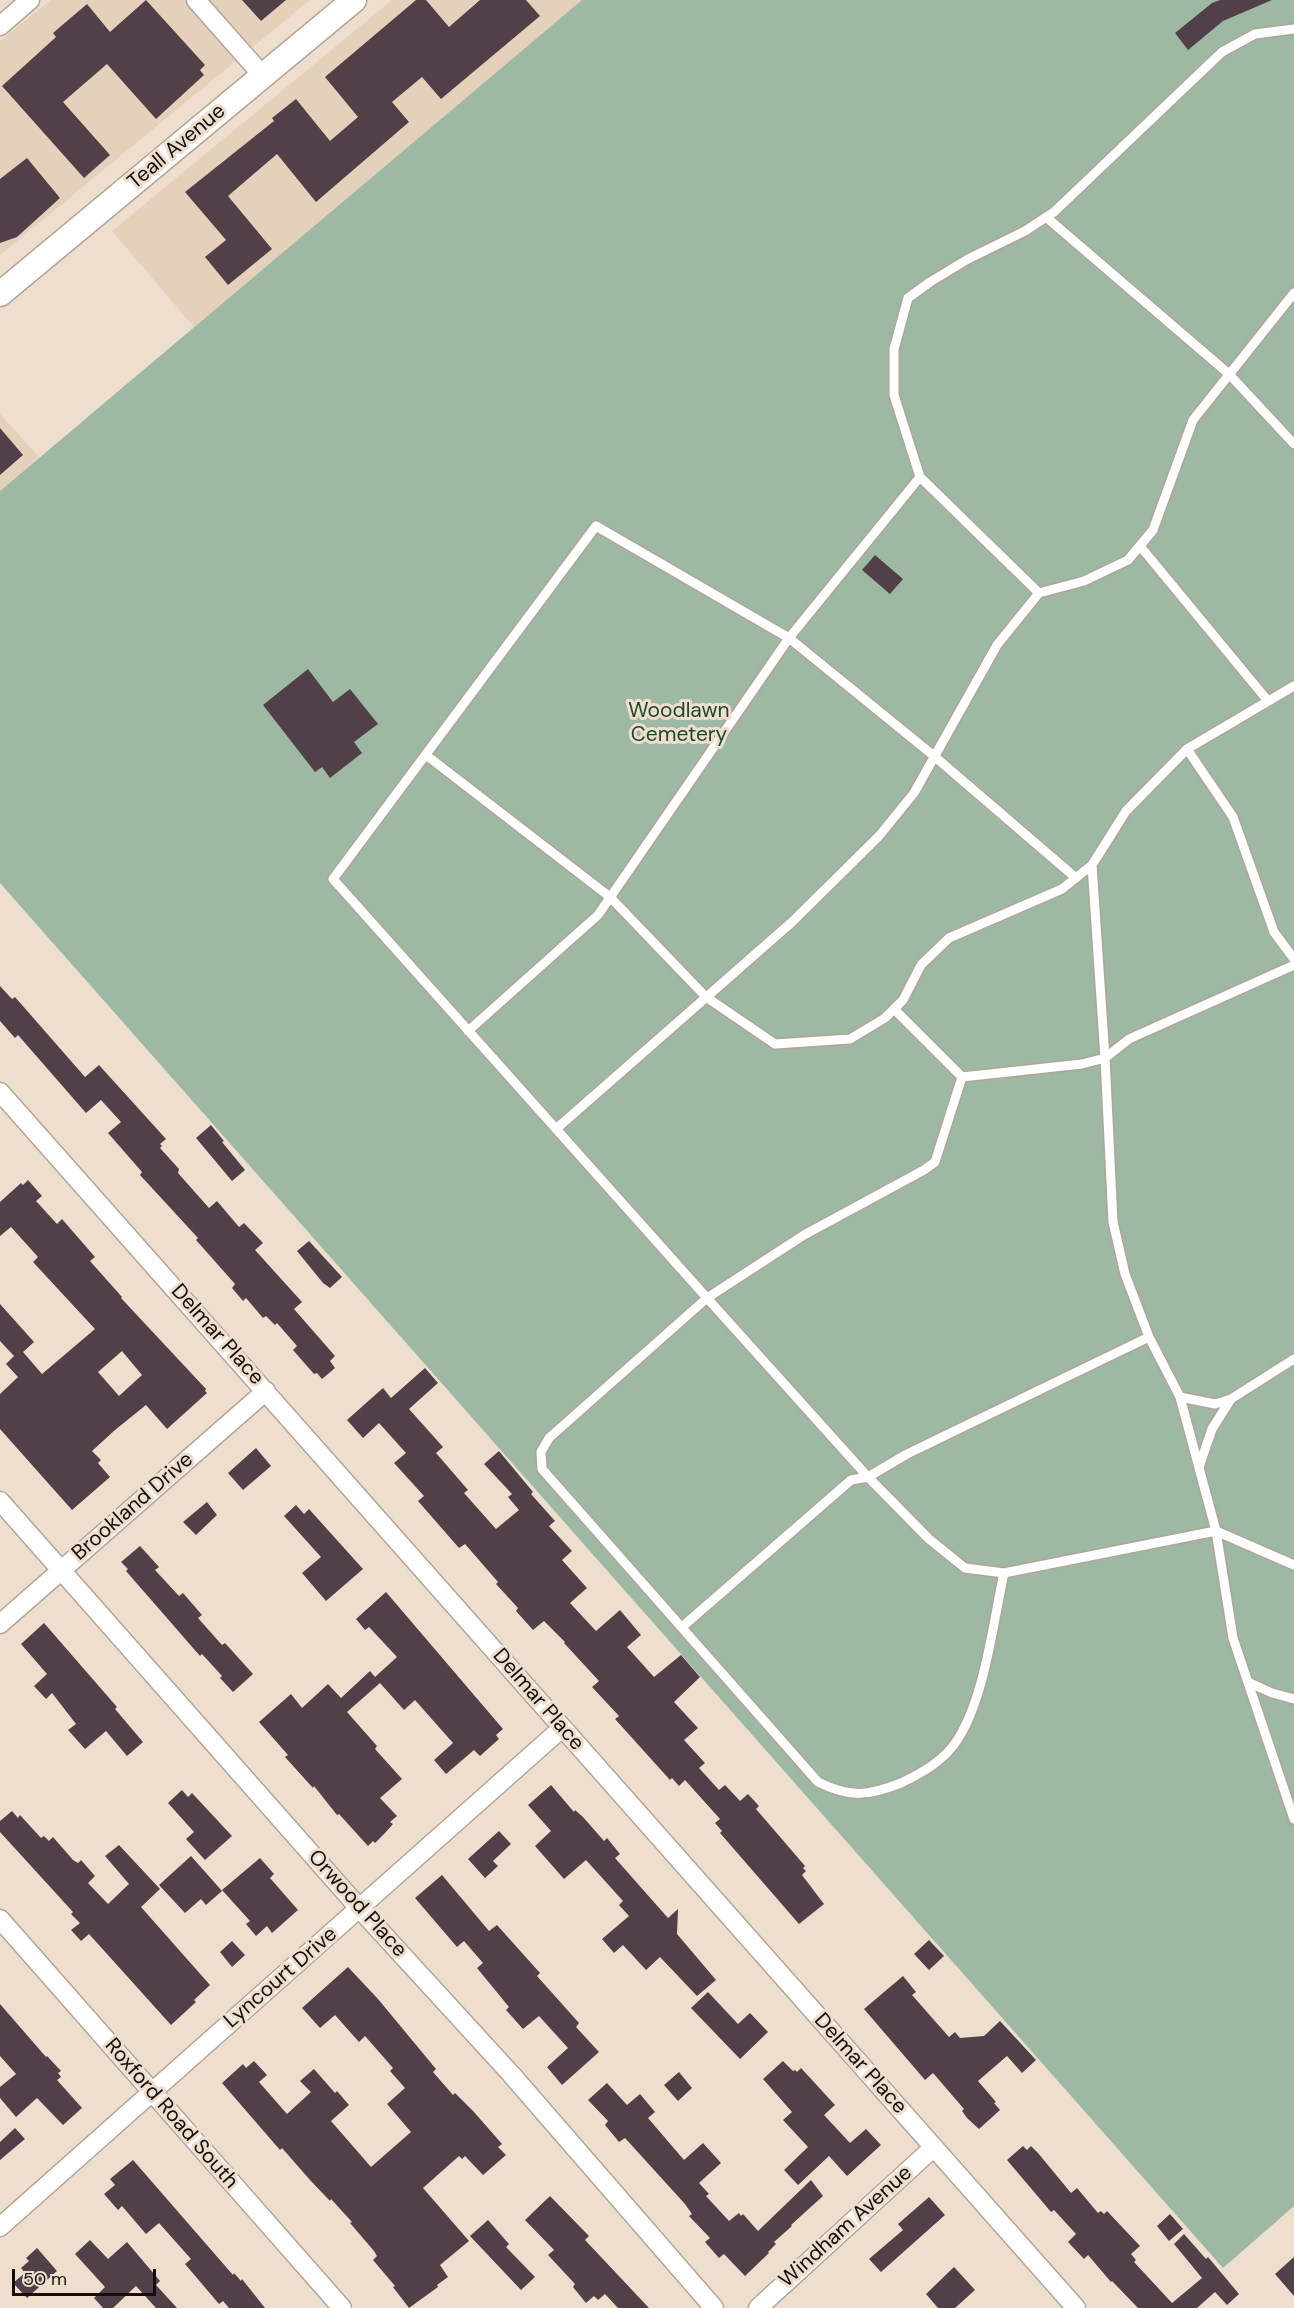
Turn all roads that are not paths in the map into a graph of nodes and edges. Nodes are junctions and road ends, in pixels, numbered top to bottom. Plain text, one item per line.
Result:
1 (30, 0) edge
2 (196, 0) edge
3 (354, 0) edge
4 (0, 26) edge
5 (1294, 29) edge
6 (263, 76) junction
7 (1046, 218) junction
8 (1294, 293) edge
9 (0, 294) edge
10 (1228, 374) junction
11 (1294, 444) edge
12 (920, 477) junction
13 (1140, 546) junction
14 (1039, 593) junction
15 (789, 639) junction
16 (1294, 686) edge
17 (1268, 701) junction
18 (1187, 749) junction
19 (426, 755) junction
20 (934, 756) junction
21 (1092, 865) junction
22 (1076, 878) junction
23 (610, 897) junction
24 (1294, 959) edge
25 (1294, 965) edge
26 (706, 997) junction
27 (894, 1009) junction
28 (468, 1031) junction
29 (1105, 1058) junction
30 (962, 1077) junction
31 (0, 1092) edge
32 (556, 1129) junction
33 (706, 1298) junction
34 (1149, 1337) junction
35 (1294, 1359) edge
36 (266, 1391) junction
37 (1180, 1397) junction
38 (1231, 1399) junction
39 (1199, 1467) junction
40 (868, 1477) junction
41 (0, 1501) edge
42 (1216, 1531) junction
43 (1294, 1565) edge
44 (62, 1570) junction
45 (1004, 1573) junction
46 (0, 1624) edge
47 (682, 1627) junction
48 (1248, 1682) junction
49 (1294, 1699) edge
50 (562, 1728) junction
51 (1294, 1819) edge
52 (360, 1909) junction
53 (0, 1919) edge
54 (151, 2092) junction
55 (934, 2147) junction
56 (0, 2227) edge
57 (342, 2308) edge
58 (714, 2308) edge
59 (758, 2308) edge
60 (1076, 2308) edge

1 - 4 street
2 - 6 street
3 - 6 street, Teall Avenue
5 - 7 lane
6 - 9 street, Teall Avenue
7 - 10 lane
7 - 12 lane
8 - 10 lane
10 - 11 lane
10 - 13 lane
12 - 14 lane
12 - 15 lane
13 - 14 lane
13 - 17 lane
14 - 20 lane
15 - 19 lane
15 - 20 lane
15 - 23 lane
16 - 17 lane
17 - 18 lane
18 - 21 lane
18 - 24 lane
19 - 23 lane
19 - 28 lane
20 - 22 lane
20 - 26 lane
21 - 22 lane
21 - 29 lane
22 - 27 lane
23 - 26 lane
23 - 28 lane
25 - 29 lane
26 - 27 lane
26 - 32 lane
27 - 30 lane
28 - 32 lane
29 - 30 lane
29 - 34 lane
30 - 33 lane
31 - 36 street, Delmar Place
32 - 33 lane
33 - 40 lane
33 - 47 lane
34 - 37 lane
34 - 40 lane
35 - 38 lane
36 - 44 street, Brookland Drive
36 - 50 street, Delmar Place
37 - 38 lane
37 - 39 lane
38 - 39 lane
39 - 42 lane
40 - 45 lane
40 - 47 lane
41 - 44 street, Orwood Place
42 - 43 lane
42 - 45 lane
42 - 48 lane
44 - 46 street, Brookland Drive
44 - 52 street, Orwood Place
45 - 47 lane
48 - 49 lane
48 - 51 lane
50 - 52 street, Lyncourt Drive
50 - 55 street, Delmar Place
52 - 54 street, Lyncourt Drive
52 - 58 street, Orwood Place
53 - 54 street, Roxford Road South
54 - 56 street, Lyncourt Drive
54 - 57 street, Roxford Road South
55 - 59 street, Windham Avenue
55 - 60 street, Delmar Place

